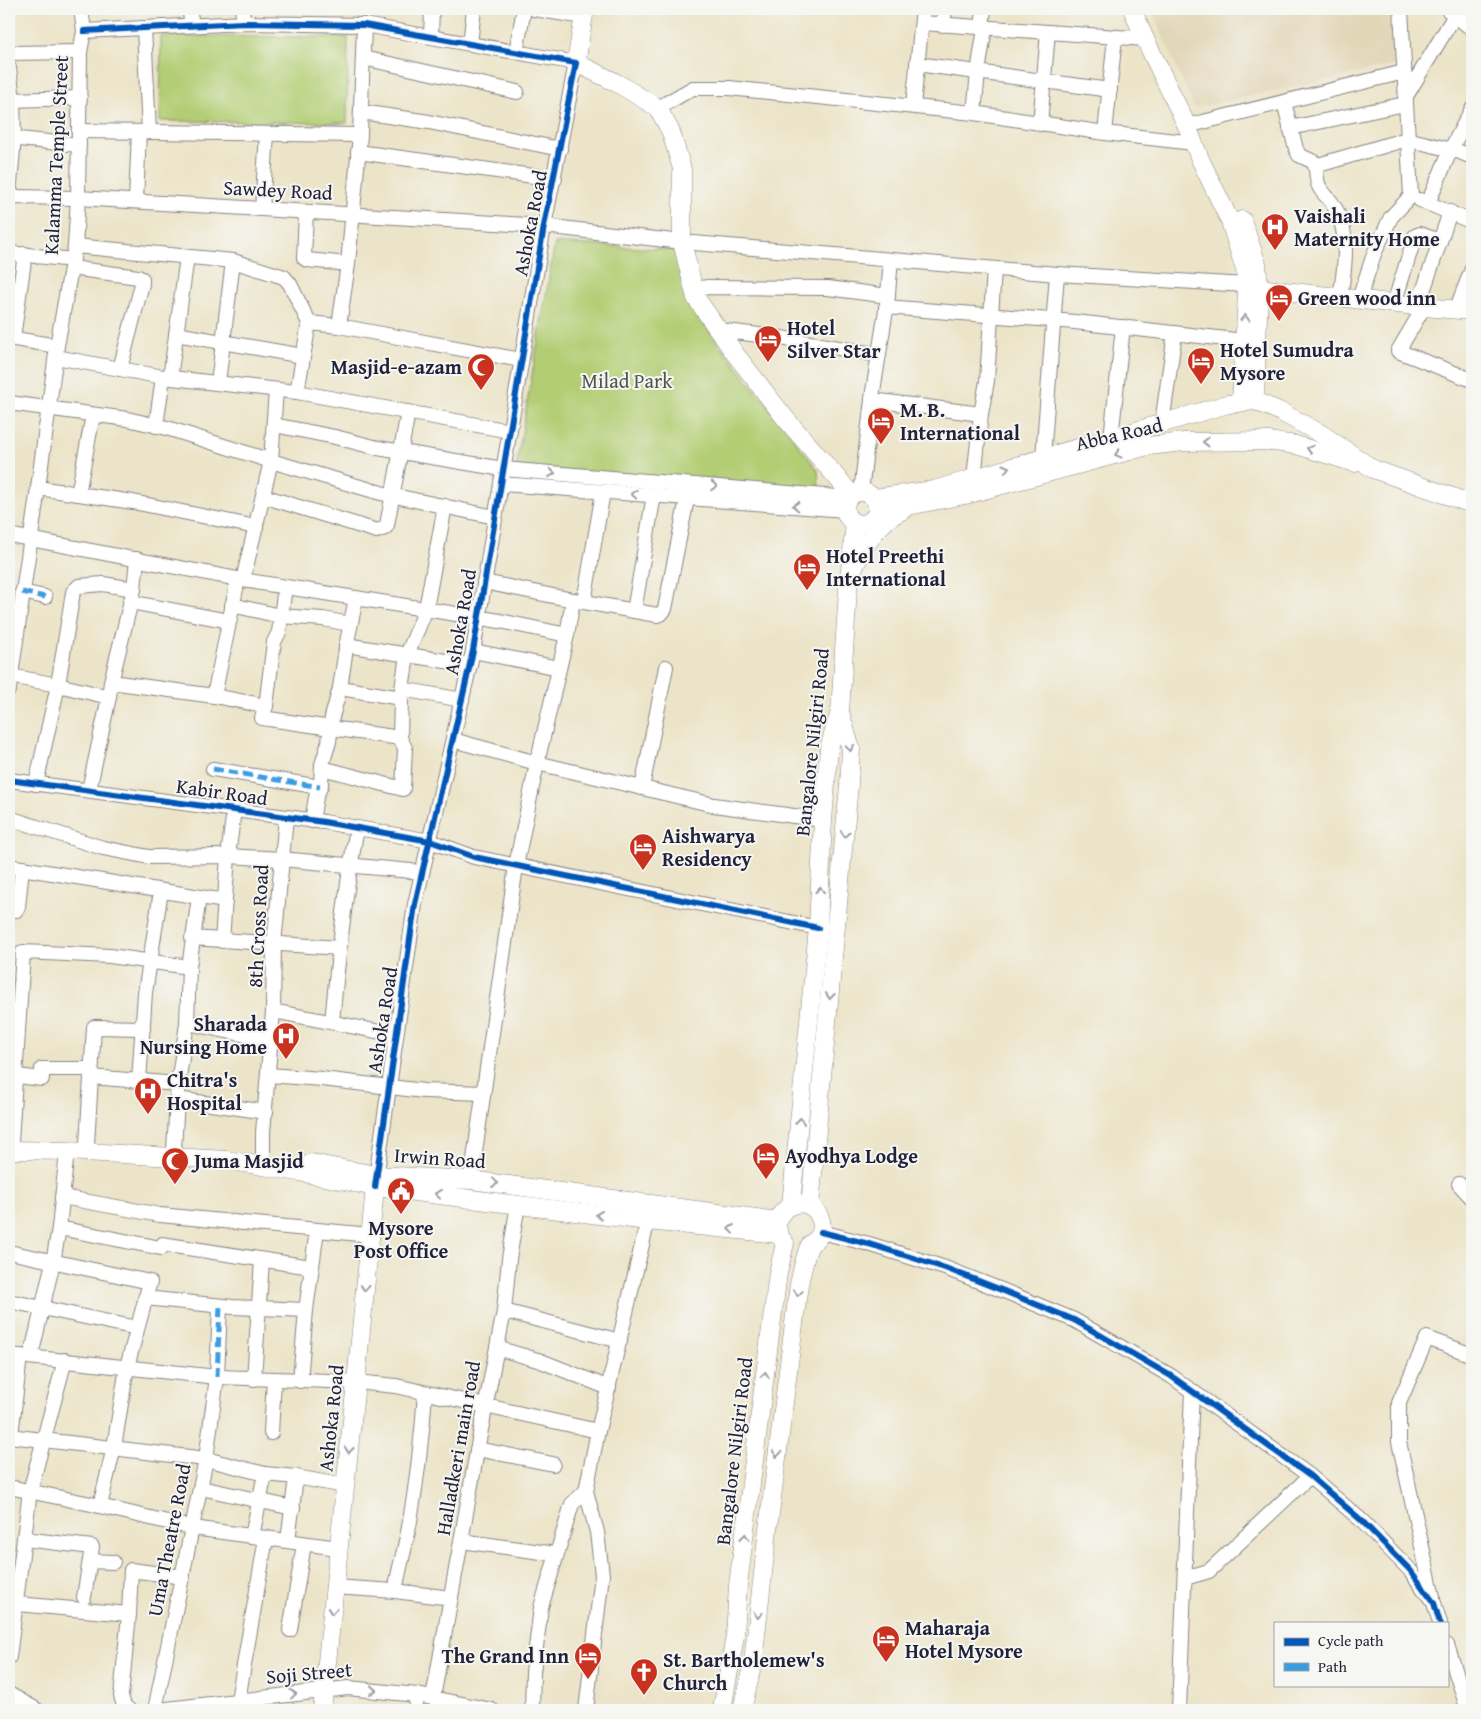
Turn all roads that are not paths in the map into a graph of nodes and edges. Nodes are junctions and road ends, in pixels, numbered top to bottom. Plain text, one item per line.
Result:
1 (81, 9) edge
2 (189, 9) edge
3 (288, 9) edge
4 (432, 9) edge
5 (474, 9) edge
6 (524, 9) edge
7 (534, 9) edge
8 (945, 9) edge
9 (984, 9) edge
10 (1132, 9) edge
11 (1144, 9) edge
12 (1401, 9) edge
13 (1451, 12) edge
14 (585, 13) edge
15 (242, 16) edge
16 (922, 16) edge
17 (1472, 16) edge
18 (289, 23) junction
19 (192, 24) junction
20 (364, 25) junction
21 (943, 25) junction
22 (144, 28) junction
23 (984, 28) junction
24 (1472, 28) edge
25 (84, 31) junction
26 (1048, 32) junction
27 (431, 36) junction
28 (1115, 37) junction
29 (1145, 39) junction
30 (470, 44) junction
31 (80, 52) junction
32 (516, 52) junction
33 (9, 53) edge
34 (363, 58) junction
35 (576, 63) junction
36 (917, 64) junction
37 (9, 68) edge
38 (978, 72) junction
39 (1404, 72) junction
40 (1044, 81) junction
41 (1110, 90) junction
42 (517, 92) dead end
43 (80, 98) junction
44 (11, 100) edge
45 (1405, 101) junction
46 (1284, 102) junction
47 (913, 106) junction
48 (658, 108) junction
49 (1472, 109) edge
50 (361, 112) junction
51 (974, 113) junction
52 (1040, 124) junction
53 (1193, 125) junction
54 (1290, 128) junction
55 (144, 132) junction
56 (1106, 133) junction
57 (267, 134) junction
58 (360, 136) junction
59 (12, 138) edge
60 (79, 138) junction
61 (1407, 139) junction
62 (1194, 144) junction
63 (560, 149) junction
64 (1451, 149) junction
65 (358, 152) junction
66 (1472, 156) edge
67 (1315, 166) junction
68 (554, 179) junction
69 (9, 196) edge
70 (1411, 196) junction
71 (78, 198) junction
72 (136, 201) junction
73 (1428, 203) junction
74 (262, 209) junction
75 (306, 212) junction
76 (1450, 212) junction
77 (352, 214) junction
78 (1472, 222) edge
79 (544, 226) junction
80 (1440, 241) junction
81 (682, 242) junction
82 (75, 246) junction
83 (9, 253) edge
84 (25, 254) junction
85 (187, 257) junction
86 (891, 260) junction
87 (233, 261) junction
88 (72, 264) junction
89 (348, 264) junction
90 (994, 269) junction
91 (1472, 269) edge
92 (1057, 274) junction
93 (1253, 287) junction
94 (694, 290) junction
95 (1340, 297) junction
96 (1359, 300) junction
97 (887, 302) junction
98 (1394, 304) junction
99 (1421, 307) junction
100 (1464, 310) edge
101 (991, 315) junction
102 (1053, 320) junction
103 (309, 323) junction
104 (339, 326) junction
105 (1123, 327) junction
106 (718, 330) junction
107 (1175, 333) junction
108 (176, 334) junction
109 (11, 338) edge
110 (1244, 341) junction
111 (222, 342) junction
112 (56, 351) junction
113 (878, 354) junction
114 (303, 356) junction
115 (521, 360) junction
116 (120, 369) junction
117 (166, 378) junction
118 (1472, 380) edge
119 (218, 383) junction
120 (276, 390) junction
121 (297, 392) junction
122 (872, 400) junction
123 (1248, 402) junction
124 (9, 403) edge
125 (48, 409) junction
126 (408, 412) junction
127 (1197, 413) junction
128 (93, 414) junction
129 (981, 414) junction
130 (1162, 423) junction
131 (274, 425) junction
132 (156, 426) junction
133 (510, 431) junction
134 (1111, 438) junction
135 (1165, 443) junction
136 (401, 453) junction
137 (1043, 457) junction
138 (271, 462) junction
139 (503, 469) junction
140 (1373, 469) junction
141 (974, 478) junction
142 (500, 484) junction
143 (38, 488) junction
144 (688, 491) junction
145 (604, 492) junction
146 (78, 494) junction
147 (393, 495) junction
148 (654, 495) junction
149 (263, 496) junction
150 (859, 504) junction
151 (920, 504) junction
152 (1472, 504) edge
153 (445, 506) junction
154 (495, 516) junction
155 (256, 527) junction
156 (9, 534) edge
157 (31, 538) junction
158 (137, 559) junction
159 (850, 575) junction
160 (240, 579) junction
161 (484, 582) junction
162 (285, 587) junction
163 (22, 592) junction
164 (132, 595) junction
165 (45, 597) dead end
166 (356, 598) junction
167 (578, 601) junction
168 (232, 605) junction
169 (426, 609) junction
170 (634, 611) junction
171 (280, 616) junction
172 (478, 618) junction
173 (229, 621) junction
174 (350, 624) junction
175 (13, 629) edge
176 (567, 635) junction
177 (346, 645) junction
178 (473, 651) junction
179 (407, 655) junction
180 (470, 665) junction
181 (666, 667) dead end
182 (559, 668) junction
183 (111, 682) junction
184 (10, 683) edge
185 (58, 685) junction
186 (340, 688) junction
187 (401, 693) junction
188 (214, 696) junction
189 (109, 697) junction
190 (462, 700) junction
191 (266, 706) junction
192 (840, 712) junction
193 (331, 728) junction
194 (400, 738) junction
195 (453, 740) junction
196 (537, 763) junction
197 (322, 768) junction
198 (213, 769) dead end
199 (9, 780) edge
200 (36, 784) junction
201 (320, 787) junction
202 (642, 788) junction
203 (89, 790) junction
204 (234, 810) junction
205 (286, 817) junction
206 (9, 818) edge
207 (823, 820) junction
208 (312, 821) junction
209 (357, 828) junction
210 (430, 841) junction
211 (228, 856) junction
212 (281, 859) junction
213 (350, 865) junction
214 (516, 866) junction
215 (15, 867) edge
216 (422, 872) junction
217 (161, 891) junction
218 (199, 897) junction
219 (225, 901) junction
220 (9, 910) edge
221 (818, 928) junction
222 (192, 938) junction
223 (222, 940) junction
224 (274, 944) junction
225 (339, 948) junction
226 (150, 960) junction
227 (189, 967) junction
228 (14, 1004) edge
229 (273, 1011) junction
230 (332, 1022) junction
231 (187, 1024) junction
232 (143, 1028) junction
233 (396, 1035) junction
234 (271, 1040) junction
235 (91, 1073) junction
236 (12, 1075) edge
237 (268, 1075) junction
238 (139, 1081) junction
239 (178, 1084) junction
240 (388, 1088) junction
241 (484, 1093) junction
242 (177, 1099) junction
243 (266, 1112) junction
244 (10, 1144) edge
245 (87, 1144) junction
246 (174, 1149) junction
247 (67, 1151) junction
248 (263, 1157) junction
249 (472, 1180) junction
250 (376, 1181) junction
251 (1459, 1184) dead end
252 (62, 1196) junction
253 (1472, 1198) edge
254 (518, 1204) junction
255 (792, 1204) junction
256 (810, 1206) junction
257 (650, 1212) junction
258 (59, 1228) junction
259 (317, 1230) junction
260 (821, 1232) junction
261 (781, 1233) junction
262 (370, 1235) junction
263 (9, 1252) edge
264 (262, 1260) junction
265 (53, 1262) junction
266 (311, 1266) junction
267 (145, 1298) junction
268 (9, 1301) edge
269 (220, 1306) junction
270 (41, 1308) junction
271 (258, 1309) junction
272 (306, 1310) junction
273 (504, 1311) junction
274 (137, 1328) junction
275 (620, 1341) junction
276 (497, 1348) junction
277 (1472, 1355) edge
278 (20, 1356) edge
279 (65, 1360) junction
280 (127, 1367) junction
281 (217, 1377) junction
282 (254, 1379) junction
283 (274, 1380) junction
284 (300, 1381) junction
285 (356, 1382) junction
286 (609, 1388) junction
287 (1192, 1392) junction
288 (425, 1393) junction
289 (485, 1406) junction
290 (598, 1431) junction
291 (271, 1433) dead end
292 (10, 1436) edge
293 (45, 1439) junction
294 (114, 1447) junction
295 (477, 1449) junction
296 (206, 1459) junction
297 (553, 1464) dead end
298 (265, 1474) junction
299 (1310, 1476) junction
300 (296, 1478) junction
301 (345, 1486) junction
302 (9, 1488) edge
303 (201, 1488) junction
304 (586, 1490) junction
305 (30, 1491) junction
306 (260, 1500) junction
307 (100, 1506) junction
308 (293, 1508) junction
309 (193, 1528) junction
310 (259, 1537) junction
311 (24, 1540) junction
312 (288, 1541) junction
313 (461, 1541) junction
314 (304, 1544) junction
315 (338, 1548) junction
316 (556, 1554) junction
317 (90, 1561) junction
318 (113, 1562) dead end
319 (182, 1577) junction
320 (1185, 1578) junction
321 (334, 1587) junction
322 (395, 1591) junction
323 (84, 1597) dead end
324 (451, 1598) junction
325 (1434, 1603) junction
326 (17, 1604) junction
327 (129, 1614) junction
328 (1440, 1622) edge
329 (290, 1630) dead end
330 (1448, 1647) edge
331 (9, 1657) edge
332 (324, 1691) junction
333 (9, 1694) edge
334 (417, 1695) junction
335 (433, 1698) junction
336 (238, 1705) edge
337 (37, 1710) edge
338 (129, 1710) edge
339 (156, 1710) edge
340 (322, 1710) edge
341 (415, 1710) edge
342 (492, 1710) edge
343 (532, 1710) edge
344 (586, 1710) edge
345 (722, 1710) edge
346 (742, 1710) edge
347 (1179, 1710) edge
348 (1468, 1710) edge

1 - 25 street, Kalamma Temple Street
2 - 19 street
3 - 18 street
4 - 27 street
5 - 30 street
6 - 32 street
7 - 14 street
8 - 21 street
9 - 23 street
10 - 29 main road
11 - 53 main road
12 - 39 street
13 - 17 street
13 - 24 street
13 - 45 street
14 - 35 main road, Ashoka Road
15 - 18 street
15 - 19 street
16 - 21 street
16 - 36 street
18 - 20 street
19 - 22 street
20 - 27 street
20 - 34 street
21 - 23 street
22 - 25 street
22 - 55 street
23 - 26 street
23 - 38 street
25 - 31 street, Kalamma Temple Street
26 - 28 street
26 - 40 street
27 - 30 street
28 - 29 street
28 - 41 street
29 - 53 main road
30 - 32 street
31 - 33 street
31 - 43 street, Kalamma Temple Street
32 - 35 street
34 - 42 street
34 - 50 street
35 - 48 main road
35 - 63 street, Ashoka Road
36 - 38 street
36 - 47 street
37 - 44 street
38 - 40 street
38 - 51 street
39 - 45 street
39 - 46 street
40 - 41 street
40 - 52 street
41 - 56 street
43 - 44 street
43 - 60 street, Kalamma Temple Street
44 - 59 street
45 - 54 street
45 - 61 street
46 - 53 street
46 - 54 street
47 - 48 street
47 - 51 street
48 - 81 main road
49 - 64 street
50 - 58 street
50 - 63 street
51 - 52 street
52 - 56 street
53 - 62 main road
53 - 93 main road
54 - 67 street
55 - 57 street
55 - 60 street
55 - 72 street
56 - 62 street
57 - 58 street
57 - 74 street
58 - 65 street
59 - 60 street
59 - 69 street
60 - 71 street, Kalamma Temple Street
61 - 64 street
61 - 67 street
61 - 70 street
62 - 93 main road
63 - 68 street, Ashoka Road
64 - 66 street
64 - 73 street
65 - 68 street
65 - 77 street
67 - 95 street
68 - 79 street, Ashoka Road
69 - 71 street, Sawdey Road
70 - 73 street
70 - 96 street
71 - 72 street, Sawdey Road
71 - 82 street, Kalamma Temple Street
72 - 74 street, Sawdey Road
73 - 76 street
74 - 75 street, Sawdey Road
75 - 77 street, Sawdey Road
75 - 89 street
76 - 78 street
76 - 80 street
77 - 79 street, Sawdey Road
77 - 89 street
79 - 81 street, Sawdey Road
79 - 115 street, Ashoka Road
80 - 98 street
80 - 99 street
81 - 86 street, Sawdey Road
81 - 94 main road
82 - 85 street
82 - 88 street, Kalamma Temple Street
83 - 84 street
84 - 88 street
84 - 109 street
85 - 87 street
85 - 108 street
86 - 90 street, Sawdey Road
86 - 97 street
87 - 103 street
87 - 111 street
88 - 112 street, Kalamma Temple Street
88 - 116 street
89 - 104 street
90 - 92 street, Sawdey Road
90 - 101 street
91 - 100 street
92 - 93 street, Sawdey Road
92 - 102 street
93 - 95 main road
110 -> 93 main road
93 - 123 main road
94 - 97 street
94 - 106 main road
95 - 96 main road
96 - 98 main road
97 - 101 street
97 - 113 street
98 - 99 main road
99 - 100 main road
99 - 118 street
101 - 102 street
101 - 129 street
102 - 105 street
102 - 137 street
103 - 104 street
103 - 114 street
104 - 115 street
105 - 107 street
105 - 134 street
106 - 113 street
106 - 150 main road
107 - 110 street
107 - 130 street
108 - 111 street
108 - 117 street
109 - 112 street
110 - 123 main road
111 - 114 street
111 - 119 street
112 - 116 street
112 - 125 street, Kalamma Temple Street
113 - 122 street
114 - 121 street
115 - 133 street, Ashoka Road
116 - 117 street
117 - 119 street
117 - 132 street
119 - 120 street
120 - 121 street
120 - 131 street
121 - 126 street
122 - 129 street
122 - 150 street
123 - 127 main road
123 - 140 main road, Abba Road
124 - 125 street
125 - 128 street
125 - 143 street, Kalamma Temple Street
126 - 133 street
126 - 136 street
127 - 130 main road
127 - 135 main road
128 - 132 street
128 - 146 street
129 - 141 street
130 - 134 main road
131 - 136 street
131 - 138 street
132 - 138 street
133 - 139 street, Ashoka Road
134 - 137 main road
140 -> 135 main road, Abba Road
135 -> 151 main road, Abba Road
136 - 139 street
136 - 147 street
141 -> 137 main road
138 - 147 street
138 - 149 street
139 - 142 street, Ashoka Road
139 -> 144 street
140 - 152 main road, Abba Road
141 - 150 main road
142 - 145 street
142 - 154 street, Ashoka Road
143 - 146 street
143 - 157 street, Kalamma Temple Street
144 - 148 street
144 - 150 street
144 - 170 street
148 -> 145 street
145 - 167 street
146 - 155 street
147 - 149 street
147 - 153 street
148 - 170 street
149 - 155 street
150 - 151 main road, Abba Road
150 - 159 main road, Bangalore Nilgiri Road
151 - 159 main road
153 - 154 street
153 - 169 street
154 - 161 street, Ashoka Road
155 - 160 street
156 - 157 street
157 - 158 street
157 - 163 street, Kalamma Temple Street
158 - 160 street
158 - 164 street
159 - 192 main road, Bangalore Nilgiri Road
160 - 162 street
160 - 168 street
161 - 167 street
161 - 172 street, Ashoka Road
162 - 166 street
162 - 171 street
163 - 165 street
163 - 175 street, Kalamma Temple Street
164 - 173 street
164 - 183 street
164 - 185 street
166 - 169 street
166 - 174 street
167 - 170 street
167 - 176 street
168 - 171 street
168 - 173 street
169 - 172 street
169 - 179 street
171 - 174 street
171 - 191 street
172 - 176 street
172 - 178 street, Ashoka Road
173 - 188 street
174 - 177 street
175 - 184 street, Kalamma Temple Street
176 - 182 street
177 - 179 street
177 - 186 street
178 - 180 street, Ashoka Road
178 - 182 street
179 - 180 street
179 - 187 street
180 - 190 street, Ashoka Road
181 - 202 street
182 - 196 street
183 - 188 street
183 - 189 street
184 - 185 street
185 - 189 street
185 - 200 street
186 - 187 street
186 - 193 street
187 - 190 street
187 - 194 street
188 - 191 street
189 - 203 street
190 - 195 street, Ashoka Road
191 - 193 street
192 - 207 main road, Bangalore Nilgiri Road
192 -> 256 main road
193 - 194 street
193 - 197 street
194 - 197 street
195 - 196 street
195 - 210 street, Ashoka Road
196 - 202 street
196 - 214 street
197 - 201 street
198 - 201 street
199 - 200 street, Kabir Road
200 - 203 street, Kabir Road
201 - 208 street
202 - 207 street
203 - 204 street, Kabir Road
204 - 205 street, Kabir Road
204 - 211 street
205 - 208 street, Kabir Road
205 - 212 street, 8th Cross Road
206 - 211 street
221 -> 207 main road, Bangalore Nilgiri Road
208 - 209 street, Kabir Road
209 - 210 street, Kabir Road
209 - 213 street
210 - 214 street, Kabir Road
210 - 216 street, Ashoka Road
211 - 212 street
211 - 219 street
212 - 213 street
212 - 224 street, 8th Cross Road
213 - 216 street
213 - 225 street
214 - 221 street, Kabir Road
214 - 241 street
215 - 217 street
215 - 220 street
216 - 233 street, Ashoka Road
217 - 218 street
217 - 226 street
218 - 219 street
218 - 222 street
219 - 223 street
255 -> 221 main road, Bangalore Nilgiri Road
222 - 223 street
222 - 227 street
223 - 224 street
224 - 225 street
224 - 229 street, 8th Cross Road
225 - 230 street
226 - 227 street
226 - 228 street
226 - 232 street
227 - 231 street
228 - 236 street
229 - 230 street
229 - 234 street, 8th Cross Road
230 - 233 street
231 - 234 street
231 - 239 street
232 - 235 street
232 - 238 street
233 - 240 street, Ashoka Road
234 - 237 street, 8th Cross Road
235 - 236 street
235 - 238 street
235 - 245 street
236 - 244 street
237 - 240 street
237 - 243 street, 8th Cross Road
238 - 239 street
239 - 242 street
240 - 241 street
240 - 250 street, Ashoka Road
241 - 249 street
242 - 243 street
242 - 246 street
243 - 248 street, 8th Cross Road
244 - 245 main road, Irwin Road
244 - 247 main road, Irwin Road
245 - 246 main road, Irwin Road
246 - 248 main road, Irwin Road
247 - 250 main road, Irwin Road
247 - 252 street
248 - 250 main road, Irwin Road
249 - 250 main road, Irwin Road
249 -> 257 main road, Irwin Road
254 -> 250 main road, Irwin Road
250 - 262 main road, Ashoka Road
251 - 253 street
252 - 258 street
252 - 259 street
257 -> 254 main road, Irwin Road
254 - 273 street, Halladkeri main road
255 - 256 main road
255 - 261 main road, Bangalore Nilgiri Road
256 - 260 main road
257 - 261 main road, Irwin Road
257 - 275 street
258 - 264 street
258 - 265 street
259 - 262 street
259 - 266 street
260 - 287 street
260 -> 346 main road
345 -> 261 main road, Bangalore Nilgiri Road
262 -> 285 main road, Ashoka Road
263 - 265 street
264 - 266 street
264 - 271 street
265 - 267 street
265 - 270 street
266 - 272 street
267 - 269 street
267 - 274 street
268 - 270 street
269 - 271 street
269 - 281 street, Uma Theatre Road
270 - 274 street
270 - 278 street
271 - 272 street
271 - 282 street
272 - 284 street
273 - 275 street
273 - 276 street, Halladkeri main road
274 - 280 street
275 - 286 street
276 - 286 street
276 - 289 street, Halladkeri main road
277 - 325 street
278 - 279 street
278 - 292 street
279 - 280 street
279 - 293 street
280 - 281 street
280 - 294 street
281 - 282 street
281 - 296 street, Uma Theatre Road
282 - 283 street
283 - 284 street
283 - 291 street
284 - 285 street
285 - 288 street
285 -> 301 main road, Ashoka Road
286 - 290 street
287 - 299 street
287 - 320 street
288 - 289 street
288 - 322 street
289 - 290 street
289 - 295 street, Halladkeri main road
290 - 304 street
292 - 293 street
293 - 294 street
293 - 305 street
294 - 296 street
294 - 307 street
295 - 297 street
295 - 313 street, Halladkeri main road
296 - 298 street
296 - 303 street, Uma Theatre Road
298 - 300 street
298 - 306 street
299 - 320 street
299 - 325 street
300 - 301 street
300 - 308 street
301 - 315 main road, Ashoka Road
302 - 305 street
303 - 306 street
303 - 309 street, Uma Theatre Road
304 - 316 street
304 - 344 street
305 - 307 street
305 - 311 street
306 - 308 street
306 - 310 street
307 - 309 street
308 - 312 street
309 - 310 street
309 - 319 street, Uma Theatre Road
310 - 312 street
310 - 336 street
311 - 317 street
311 - 326 street
312 - 314 street
313 - 316 street
313 - 324 street, Halladkeri main road
314 - 315 street
314 - 329 street
315 - 321 main road, Ashoka Road
316 - 343 street
317 - 318 street
317 - 323 street
319 - 327 street
319 - 339 street, Uma Theatre Road
320 - 347 street
321 - 322 street
321 -> 332 main road, Ashoka Road
322 - 324 street
324 - 335 street, Halladkeri main road
325 - 328 street
326 - 327 street
326 - 331 street
327 - 338 street
330 - 348 street
332 -> 334 street, Soji Street
336 -> 332 street, Soji Street
332 - 340 main road, Ashoka Road
333 - 337 street
334 - 335 street, Soji Street
334 - 341 street
335 - 342 street, Soji Street
336 - 339 street, Soji Street

